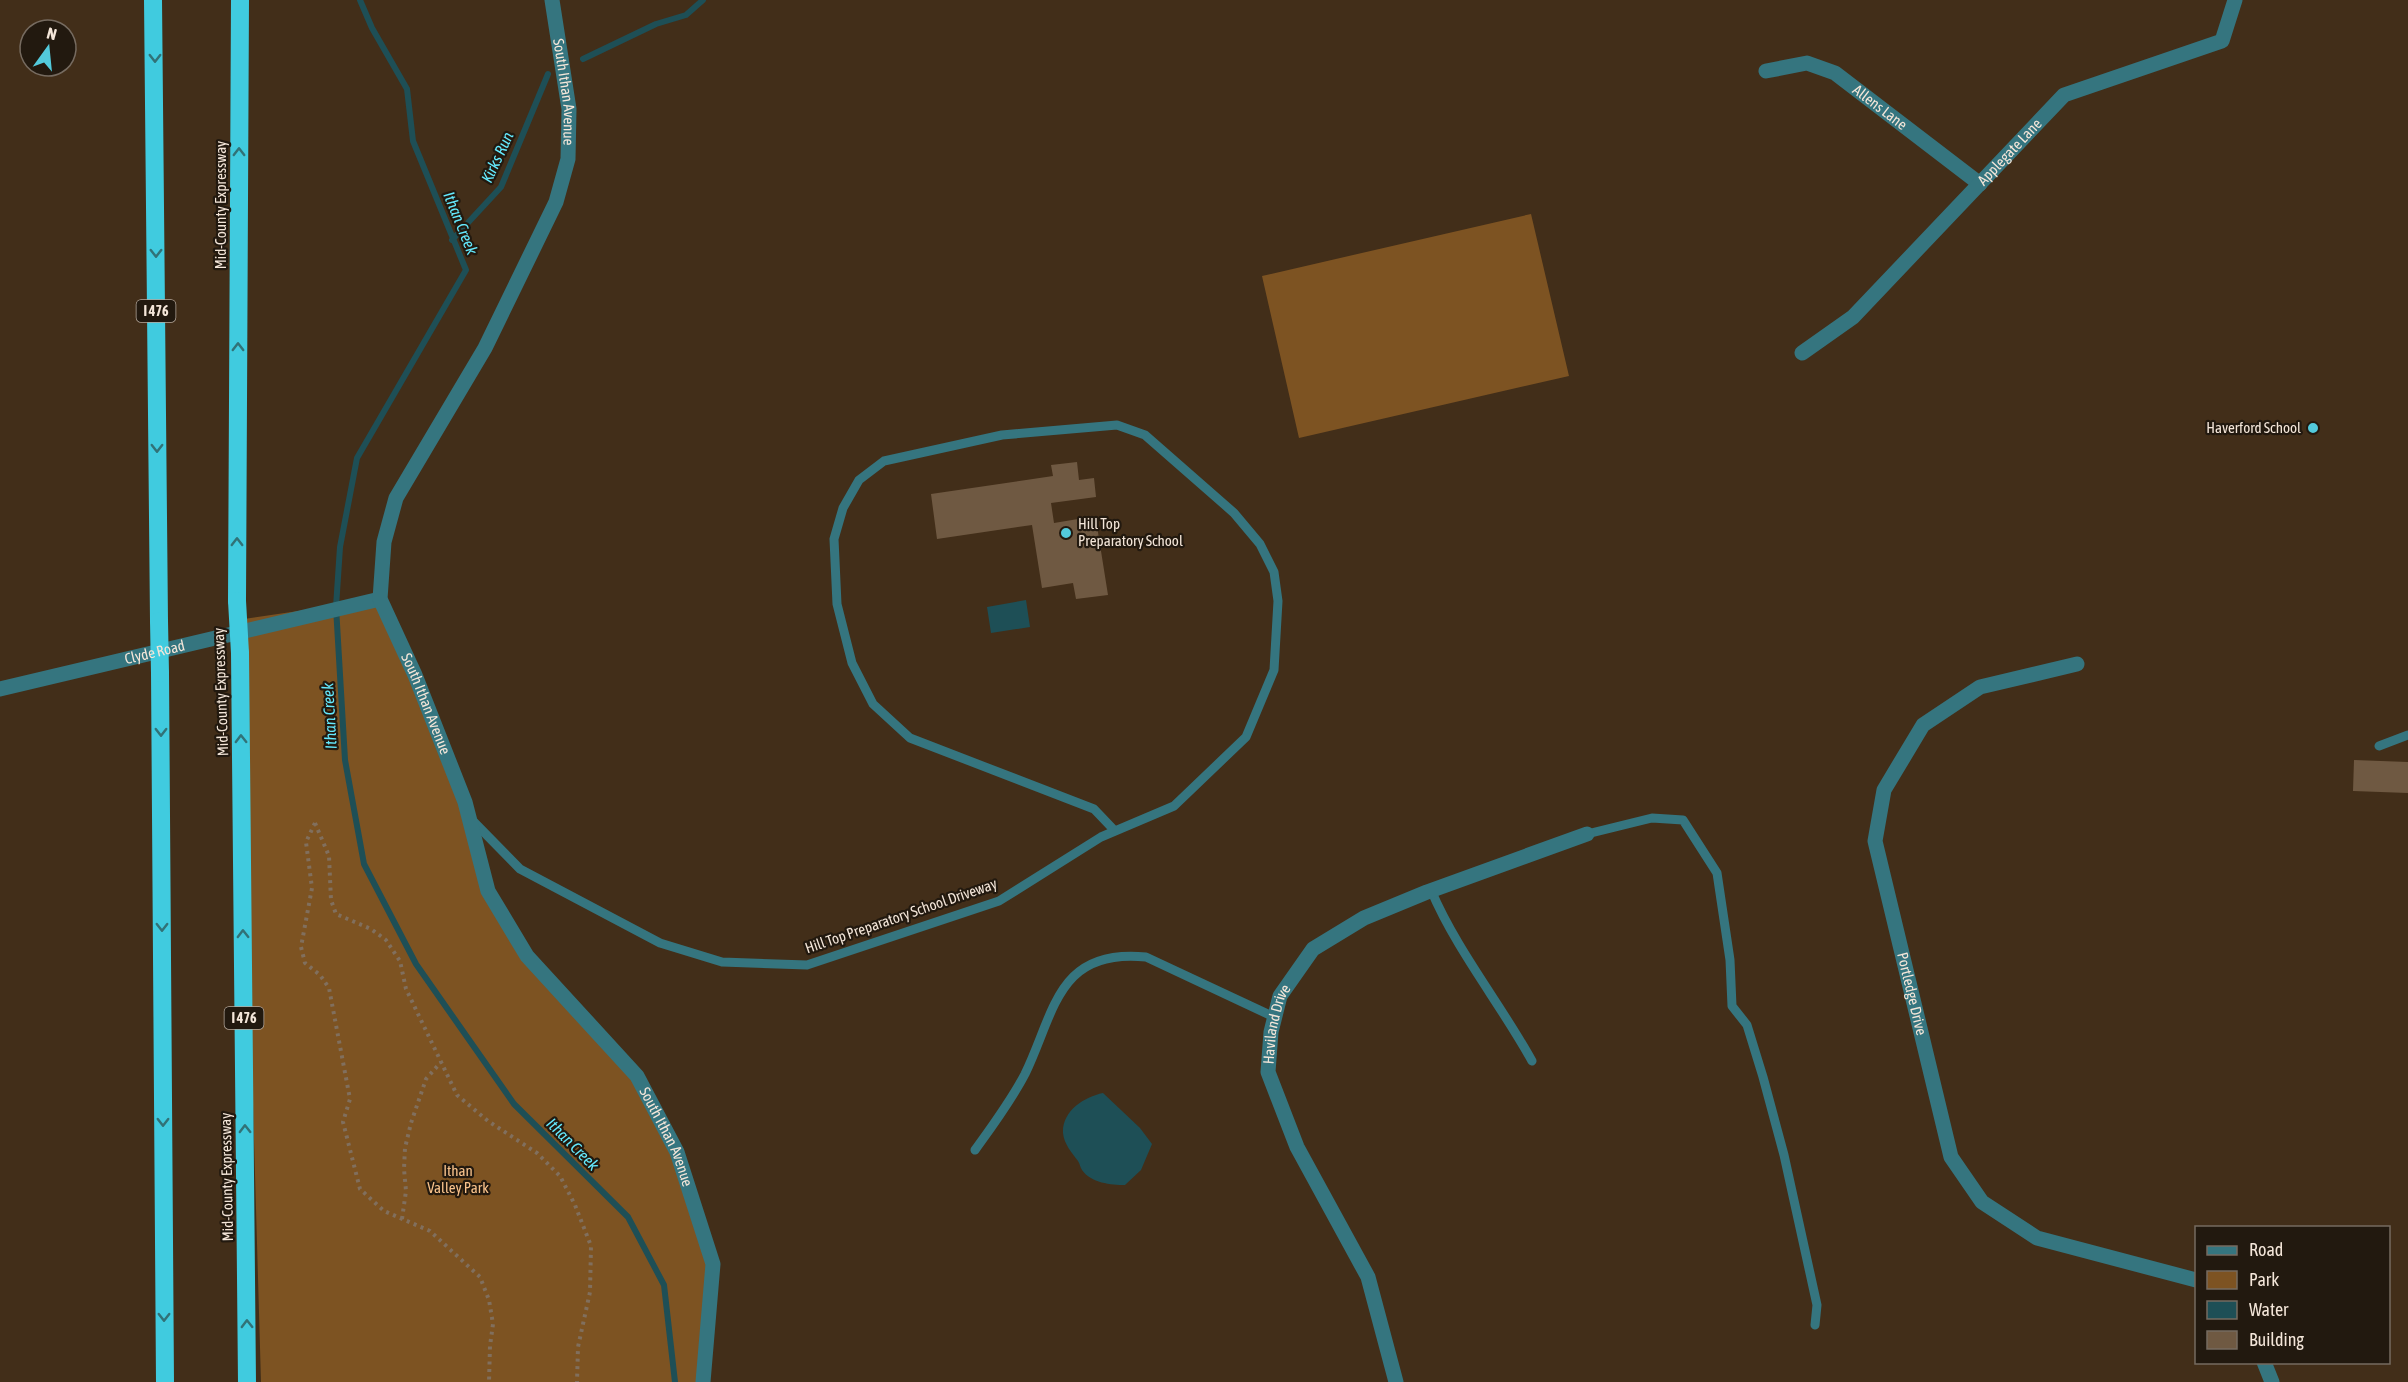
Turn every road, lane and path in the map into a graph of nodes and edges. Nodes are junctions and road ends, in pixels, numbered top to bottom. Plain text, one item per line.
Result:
1 (153, 0) edge
2 (240, 0) edge
3 (552, 0) edge
4 (2235, 0) edge
5 (1766, 71) dead end
6 (1980, 184) junction
7 (1802, 353) dead end
8 (380, 599) junction
9 (2077, 664) dead end
10 (0, 688) edge
11 (2408, 735) edge
12 (2379, 746) dead end
13 (469, 817) junction
14 (1115, 831) junction
15 (1587, 834) joint
16 (1431, 890) junction
17 (1274, 1017) junction
18 (1533, 1061) dead end
19 (441, 1062) junction
20 (975, 1150) dead end
21 (402, 1219) junction
22 (2195, 1280) edge
23 (1815, 1325) dead end
24 (2265, 1364) edge
25 (165, 1382) edge
26 (247, 1382) edge
27 (489, 1382) edge
28 (577, 1382) edge
29 (703, 1382) edge
30 (1396, 1382) edge
31 (2272, 1382) edge

1 -> 25 highway, I 476, bridge
26 -> 2 highway, Mid-County Expressway / I 476, bridge
3 - 8 street, South Ithan Avenue
4 - 6 street, Applegate Lane
5 - 6 street, Allens Lane
6 - 7 street, Applegate Lane
8 - 10 street, Clyde Road
8 - 13 street, South Ithan Avenue
9 - 22 street, Portledge Drive
11 - 12 lane
13 - 14 lane, Hill Top Preparatory School Driveway
13 - 29 street, South Ithan Avenue
14 - 14 lane, Hill Top Preparatory School Driveway
15 - 16 street, Haviland Drive
15 - 23 lane
16 - 17 street, Haviland Drive
16 - 18 lane
17 - 20 lane
17 - 30 street, Haviland Drive
19 - 21 path
19 - 21 path
19 - 28 path
21 - 27 path
24 - 31 street

